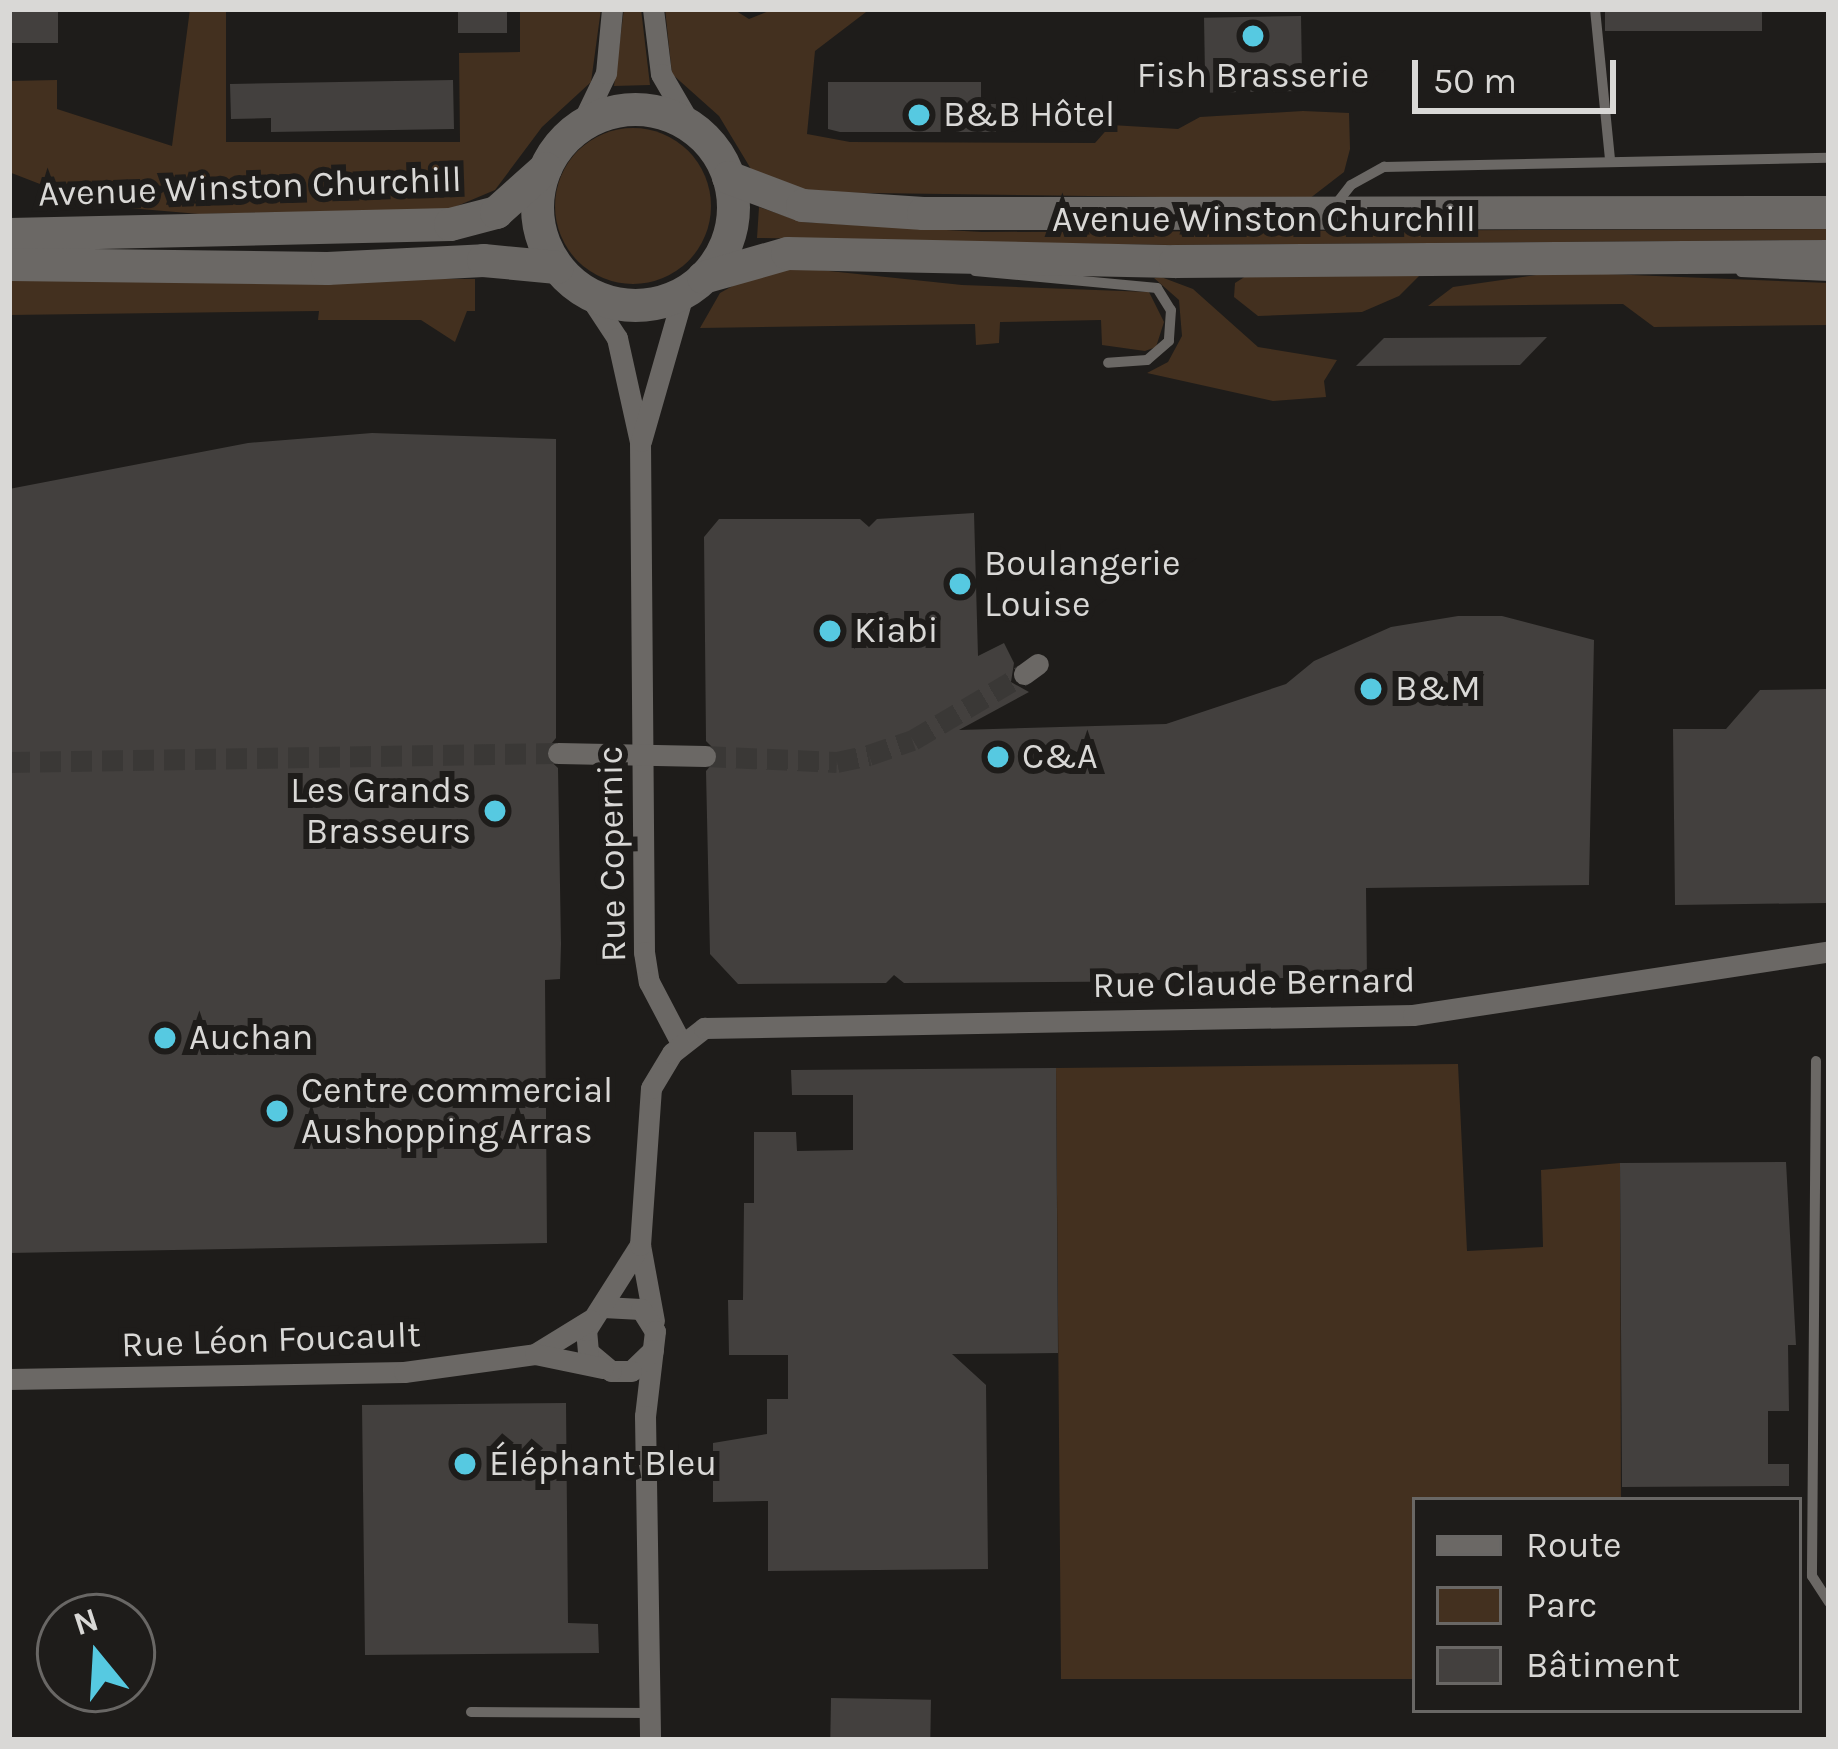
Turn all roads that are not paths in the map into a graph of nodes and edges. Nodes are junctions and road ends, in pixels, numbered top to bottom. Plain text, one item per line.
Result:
1 (612, 9) edge
2 (653, 9) edge
3 (1595, 9) edge
4 (581, 125) junction
5 (694, 128) junction
6 (1829, 158) edge
7 (1610, 160) junction
8 (546, 166) junction
9 (728, 177) junction
10 (1829, 212) edge
11 (1326, 217) junction
12 (9, 234) edge
13 (920, 256) junction
14 (1829, 256) edge
15 (1649, 258) junction
16 (9, 264) edge
17 (557, 267) junction
18 (1829, 275) edge
19 (693, 284) junction
20 (586, 291) junction
21 (1108, 363) dead end
22 (640, 442) junction
23 (643, 751) junction
24 (558, 753) tunnel mouth
25 (705, 756) tunnel mouth
26 (1829, 951) edge
27 (681, 1043) junction
28 (1816, 1061) dead end
29 (640, 1245) junction
30 (596, 1313) junction
31 (654, 1341) junction
32 (535, 1354) junction
33 (607, 1370) junction
34 (9, 1379) edge
35 (645, 1416) junction
36 (1829, 1602) edge
37 (471, 1712) dead end
38 (650, 1713) junction
39 (650, 1740) edge

1 - 4 street
2 - 5 street
3 - 7 lane
4 - 5 main road
4 - 8 main road
5 - 9 main road
6 - 7 lane
7 - 11 lane
8 - 12 main road, Avenue Winston Churchill
8 - 17 main road
9 - 11 main road, Avenue Winston Churchill
9 - 19 main road
10 - 11 main road, Avenue Winston Churchill
13 - 15 main road, Avenue Winston Churchill
13 - 19 main road, Avenue Winston Churchill
13 - 21 lane
14 - 15 main road, Avenue Winston Churchill
15 - 18 lane
16 - 17 main road, Avenue Winston Churchill
17 - 20 main road
19 - 20 main road
19 - 22 street
20 - 22 street
22 - 23 street, Rue Copernic
23 - 24 street
23 - 25 street
23 - 27 street, Rue Copernic
26 - 27 street, Rue Claude Bernard
27 - 29 street
28 - 36 lane
29 - 30 street
29 - 31 street
30 - 31 street
30 - 32 street, Rue Léon Foucault
30 - 33 street
31 - 33 street
31 - 35 street
32 - 33 street, Rue Léon Foucault
32 - 34 street, Rue Léon Foucault
33 - 35 street
35 - 38 street
37 - 38 lane
38 - 39 street

